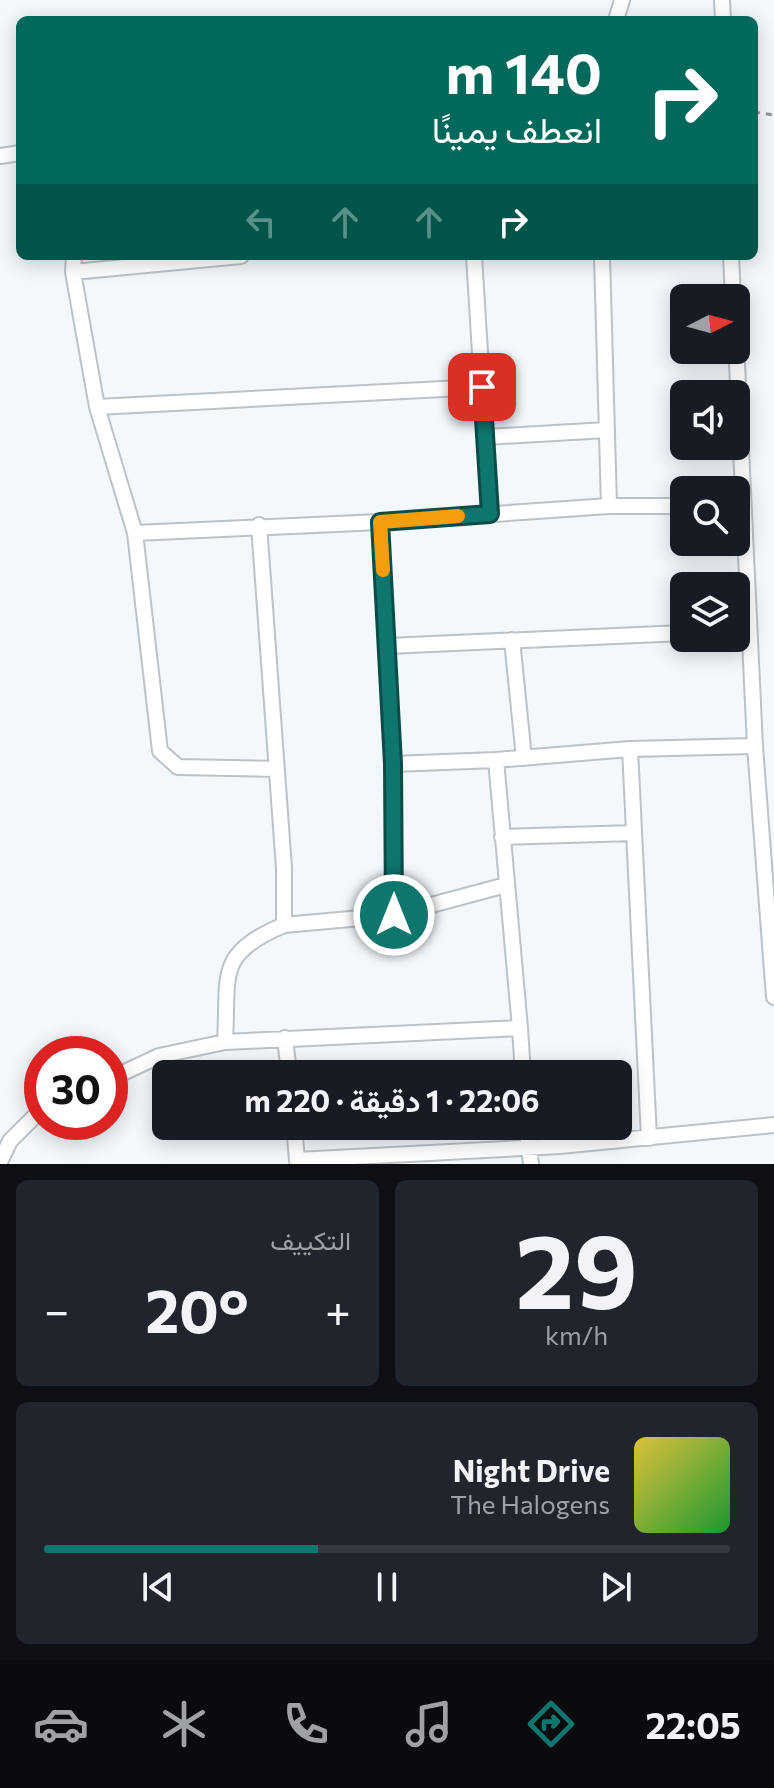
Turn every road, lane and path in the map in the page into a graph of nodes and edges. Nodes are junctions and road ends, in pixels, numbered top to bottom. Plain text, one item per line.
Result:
1 (74, 260) edge
2 (199, 260) edge
3 (474, 260) edge
4 (602, 260) edge
5 (731, 260) edge
6 (73, 272) junction
7 (732, 284) edge
8 (737, 364) edge
9 (482, 387) junction
10 (97, 407) junction
11 (607, 430) junction
12 (485, 437) junction
13 (740, 476) edge
14 (609, 506) junction
15 (670, 506) edge
16 (490, 514) junction
17 (380, 522) junction
18 (259, 525) junction
19 (135, 533) junction
20 (745, 556) edge
21 (752, 631) joint
22 (670, 634) edge
23 (512, 640) junction
24 (387, 646) junction
25 (755, 746) junction
26 (630, 749) junction
27 (524, 758) junction
28 (496, 760) junction
29 (393, 764) junction
30 (277, 769) junction
31 (634, 833) junction
32 (502, 837) junction
33 (506, 885) junction
34 (394, 915) junction
35 (284, 925) junction
36 (774, 997) edge
37 (520, 1028) junction
38 (285, 1038) junction
39 (225, 1042) junction
40 (287, 1060) edge
41 (522, 1060) edge
42 (128, 1071) edge
43 (774, 1125) edge
44 (24, 1127) edge
45 (649, 1138) junction
46 (296, 1140) edge
47 (527, 1140) edge
48 (528, 1148) junction
49 (0, 1162) edge
50 (298, 1162) edge
51 (531, 1164) edge

1 - 6 street
2 - 6 street
3 - 9 street
4 - 11 street
5 - 7 street
6 - 10 street
8 - 13 street
9 - 10 street
9 - 12 street
10 - 19 street
11 - 12 street
11 - 14 street
12 - 16 street
14 - 15 street
14 - 16 street
16 - 17 street
17 - 18 street
17 - 24 street
18 - 19 street
18 - 30 street
19 - 30 street
20 - 21 street
21 - 25 street
22 - 23 street
23 - 24 street
23 - 27 street
24 - 29 street
25 - 26 street
25 - 36 street
26 - 27 street
26 - 31 street
27 - 28 street
28 - 29 street
28 - 32 street
29 - 34 street
30 - 35 street
31 - 32 street
31 - 45 street
32 - 33 street
33 - 34 street
33 - 37 street
34 - 35 street
35 - 39 street
37 - 38 street
37 - 41 street
38 - 39 street
38 - 40 street
39 - 42 street
43 - 45 street
44 - 49 street
45 - 48 street
46 - 50 street
47 - 48 street
48 - 50 street
48 - 51 street

